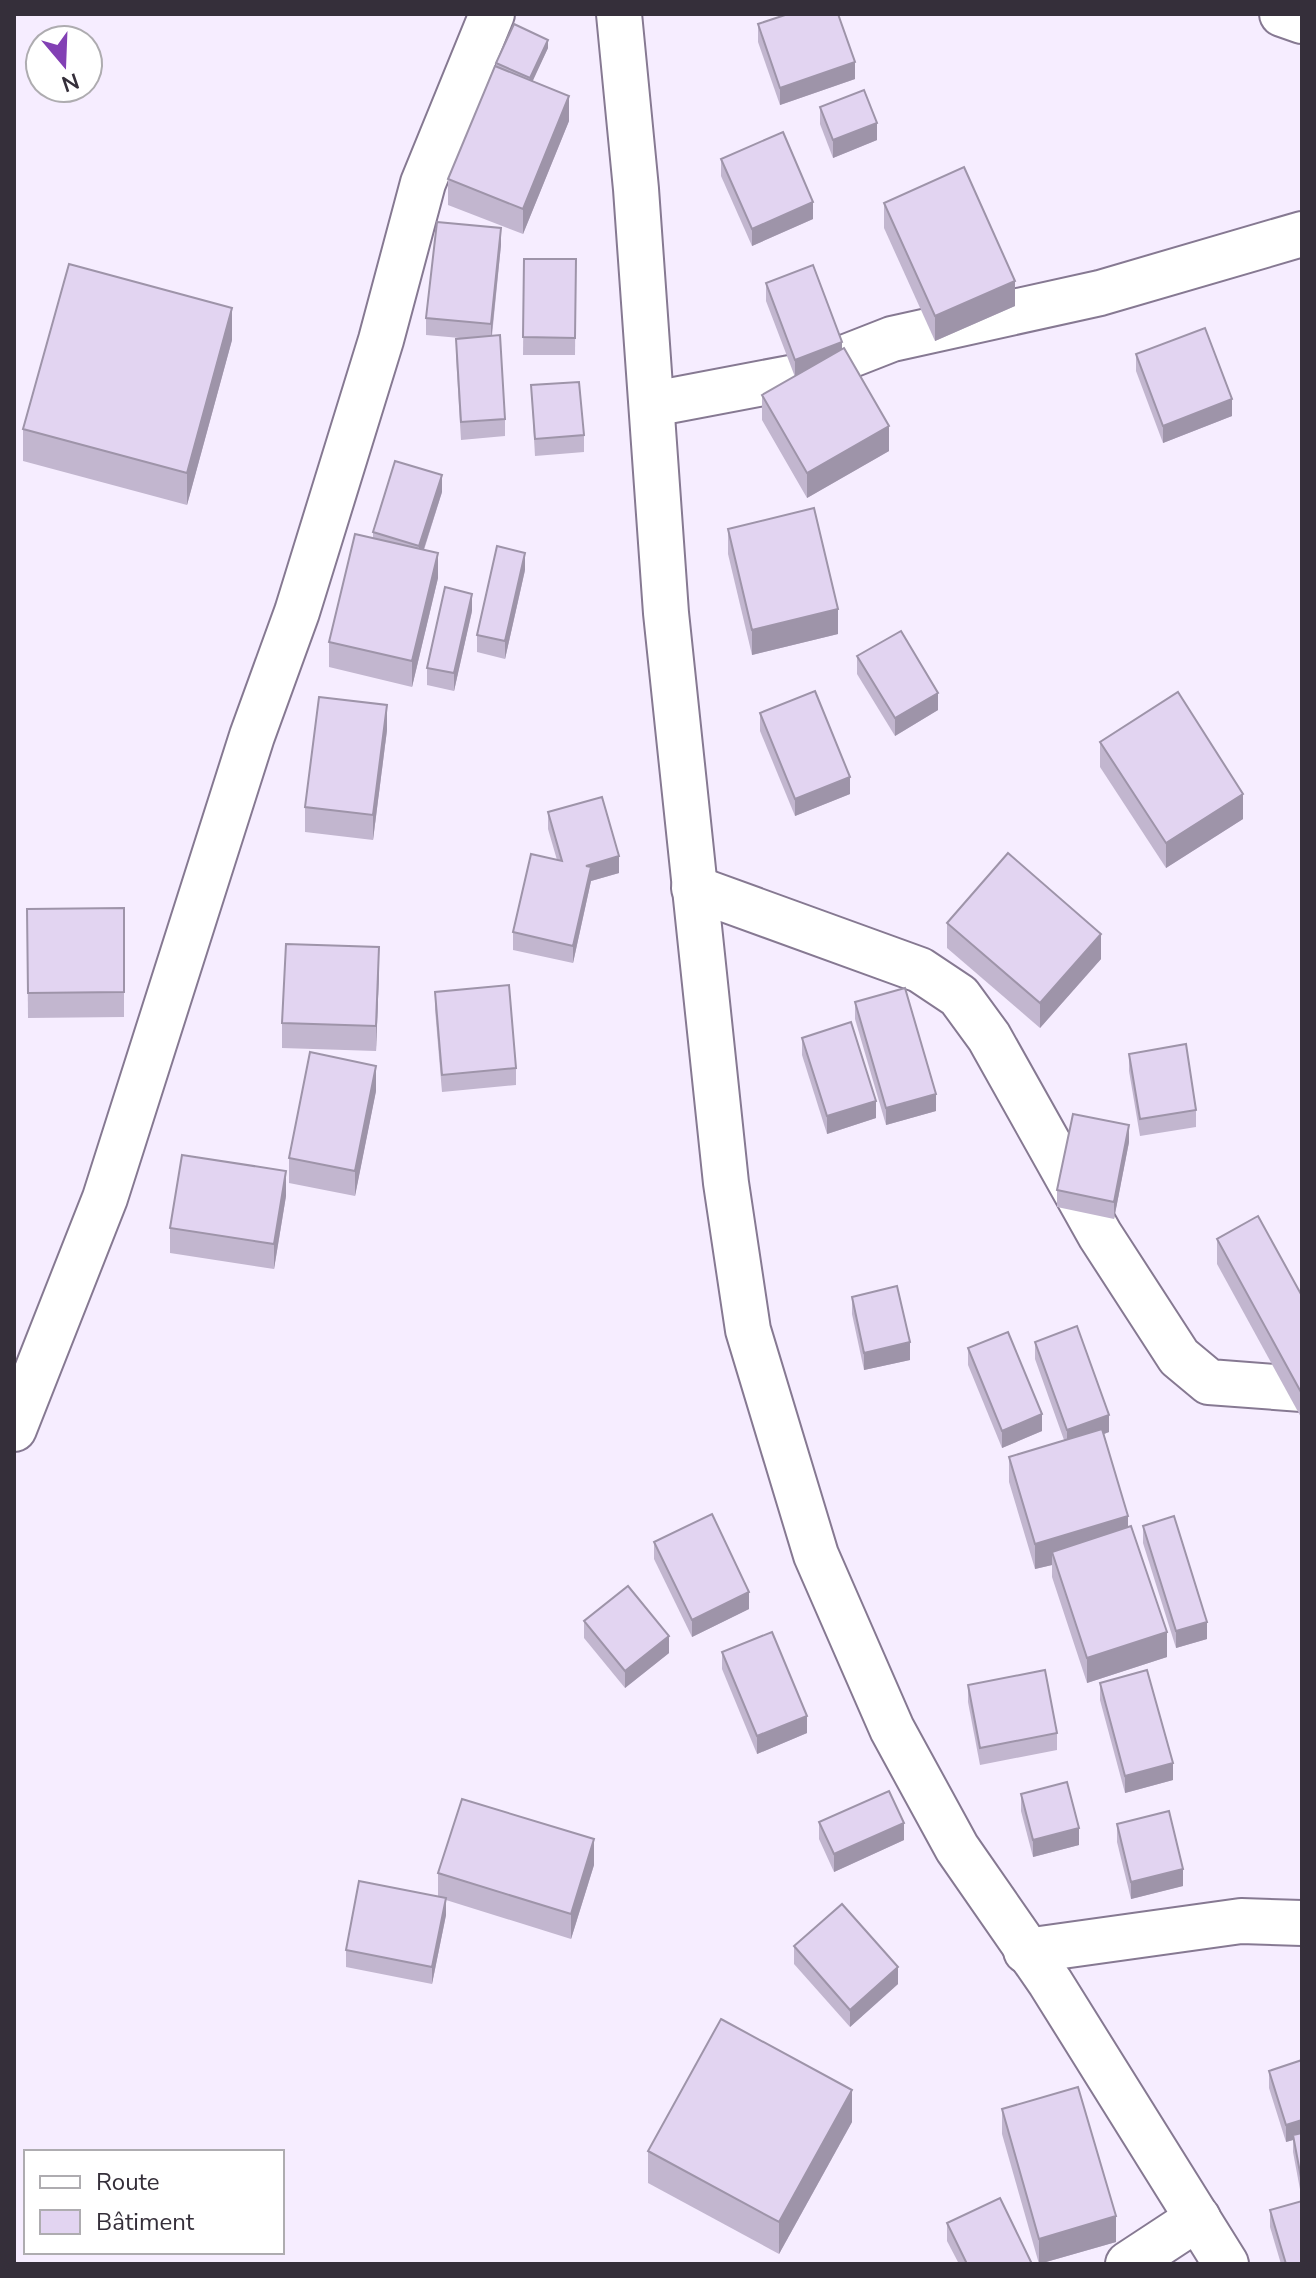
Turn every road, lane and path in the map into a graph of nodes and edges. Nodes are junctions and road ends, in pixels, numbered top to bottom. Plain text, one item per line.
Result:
1 (492, 14) edge
2 (619, 14) edge
3 (1282, 14) edge
4 (1302, 21) edge
5 (1302, 234) edge
6 (653, 404) junction
7 (694, 888) junction
8 (1302, 1389) edge
9 (14, 1429) edge
10 (1302, 1923) edge
11 (1026, 1951) junction
12 (1198, 2218) junction
13 (1128, 2264) edge
14 (1226, 2264) edge

1 - 9 street
2 - 6 street
3 - 4 street
5 - 6 street
6 - 7 street
7 - 8 street
7 - 11 street
10 - 11 street
11 - 12 street
12 - 13 street
12 - 14 street

